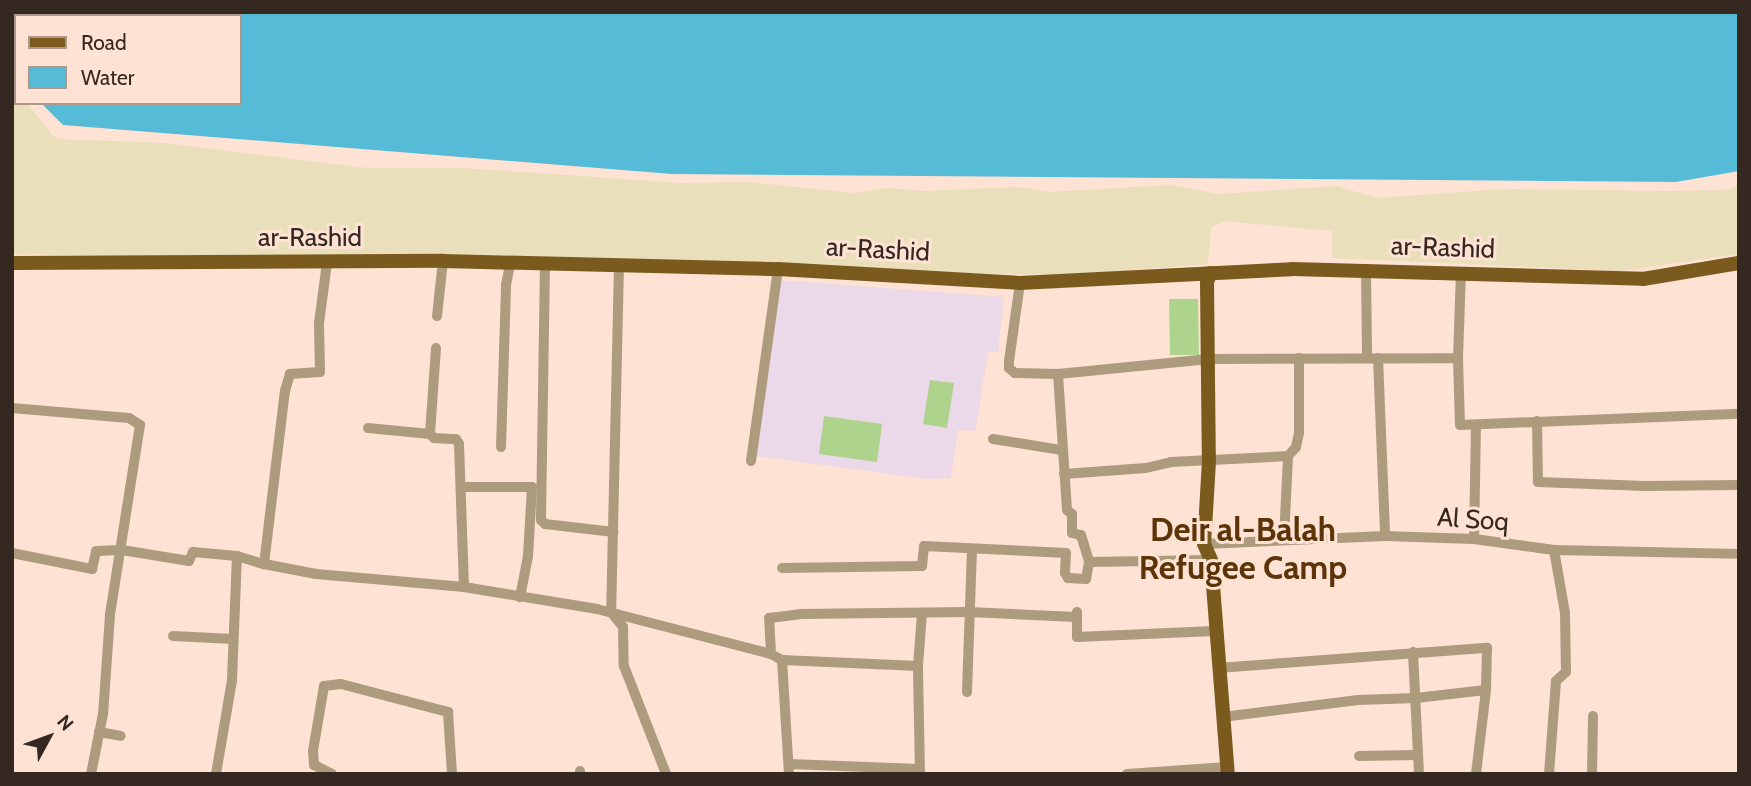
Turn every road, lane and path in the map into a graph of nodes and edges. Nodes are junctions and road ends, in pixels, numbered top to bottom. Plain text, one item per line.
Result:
1 (443, 261) junction
2 (12, 263) edge
3 (327, 263) junction
4 (1739, 263) edge
5 (510, 264) junction
6 (545, 264) junction
7 (619, 265) junction
8 (778, 269) junction
9 (1366, 270) junction
10 (1461, 272) junction
11 (1210, 273) junction
12 (1020, 283) junction
13 (437, 316) dead end
14 (436, 348) dead end
15 (1298, 358) junction
16 (1373, 358) junction
17 (1458, 358) junction
18 (1209, 359) junction
19 (1058, 374) junction
20 (12, 408) edge
21 (1739, 414) edge
22 (1537, 421) junction
23 (1476, 426) junction
24 (368, 428) dead end
25 (430, 434) junction
26 (993, 439) dead end
27 (501, 447) dead end
28 (1062, 450) junction
29 (1288, 456) junction
30 (751, 461) dead end
31 (1209, 461) junction
32 (1064, 474) junction
33 (1739, 485) edge
34 (461, 487) junction
35 (614, 533) junction
36 (1385, 536) junction
37 (1474, 539) junction
38 (1284, 540) junction
39 (1203, 544) junction
40 (122, 550) junction
41 (972, 550) junction
42 (1553, 550) junction
43 (12, 553) edge
44 (1739, 554) edge
45 (237, 555) junction
46 (1210, 560) junction
47 (1089, 562) junction
48 (264, 564) junction
49 (782, 568) dead end
50 (464, 587) junction
51 (520, 597) junction
52 (611, 612) junction
53 (968, 612) junction
54 (922, 613) junction
55 (1214, 631) junction
56 (173, 636) dead end
57 (233, 639) junction
58 (1413, 652) junction
59 (771, 654) junction
60 (782, 660) junction
61 (918, 666) junction
62 (1219, 668) junction
63 (1486, 690) junction
64 (967, 692) dead end
65 (1416, 698) junction
66 (1593, 716) dead end
67 (1223, 717) junction
68 (99, 732) junction
69 (121, 736) dead end
70 (1417, 755) junction
71 (1359, 756) dead end
72 (789, 769) edge
73 (1228, 770) edge
74 (920, 771) edge
75 (91, 774) edge
76 (216, 774) edge
77 (332, 774) edge
78 (452, 774) edge
79 (666, 774) edge
80 (1127, 774) edge
81 (1419, 774) edge
82 (1476, 774) edge
83 (1549, 774) edge
84 (1592, 774) edge

1 - 3 main road, ar-Rashid
1 - 5 main road, ar-Rashid
1 - 13 street
2 - 3 main road, ar-Rashid
3 - 48 street
4 - 10 main road, ar-Rashid
5 - 6 main road, ar-Rashid
5 - 27 street
6 - 7 main road, ar-Rashid
6 - 35 street
7 - 8 main road, ar-Rashid
7 - 35 street
8 - 12 main road, ar-Rashid
8 - 30 street
9 - 10 main road, ar-Rashid
9 - 11 main road, ar-Rashid
9 - 16 street
10 - 17 street
11 - 12 main road, ar-Rashid
11 - 18 main road
12 - 19 street
14 - 25 street
15 - 16 street
15 - 18 street
15 - 29 street
16 - 17 street
16 - 36 street
17 - 23 street
18 - 19 street
18 - 31 main road
19 - 28 street
20 - 40 street
21 - 22 street
22 - 23 street
22 - 33 street
23 - 37 street
24 - 25 street
25 - 34 street
26 - 28 street
28 - 32 street
29 - 31 street
29 - 38 street
31 - 32 street
31 - 39 main road
32 - 47 street
34 - 50 street
34 - 51 street
35 - 52 street
36 - 37 street, Al Soq
36 - 38 street, Al Soq
37 - 42 street, Al Soq
38 - 39 street, Al Soq
39 - 46 main road
40 - 43 street
40 - 45 street
40 - 68 street
41 - 47 street
41 - 49 street
41 - 53 street
42 - 44 street, Al Soq
42 - 83 street
45 - 48 street
45 - 57 street
46 - 47 street
46 - 55 main road
48 - 50 street
50 - 51 street
51 - 52 street
52 - 59 street
52 - 79 street
53 - 54 street
53 - 55 street
53 - 64 street
54 - 59 street
54 - 61 street
55 - 62 main road
56 - 57 street
57 - 76 street
58 - 62 street
58 - 63 street
58 - 65 street
59 - 60 street
60 - 61 street
60 - 72 street
61 - 74 street
62 - 67 main road
63 - 65 street
63 - 82 street
65 - 67 street
65 - 70 street
66 - 84 street
67 - 73 main road
68 - 69 street
68 - 75 street
70 - 71 street
70 - 81 street
72 - 74 street
73 - 80 street
77 - 78 street

